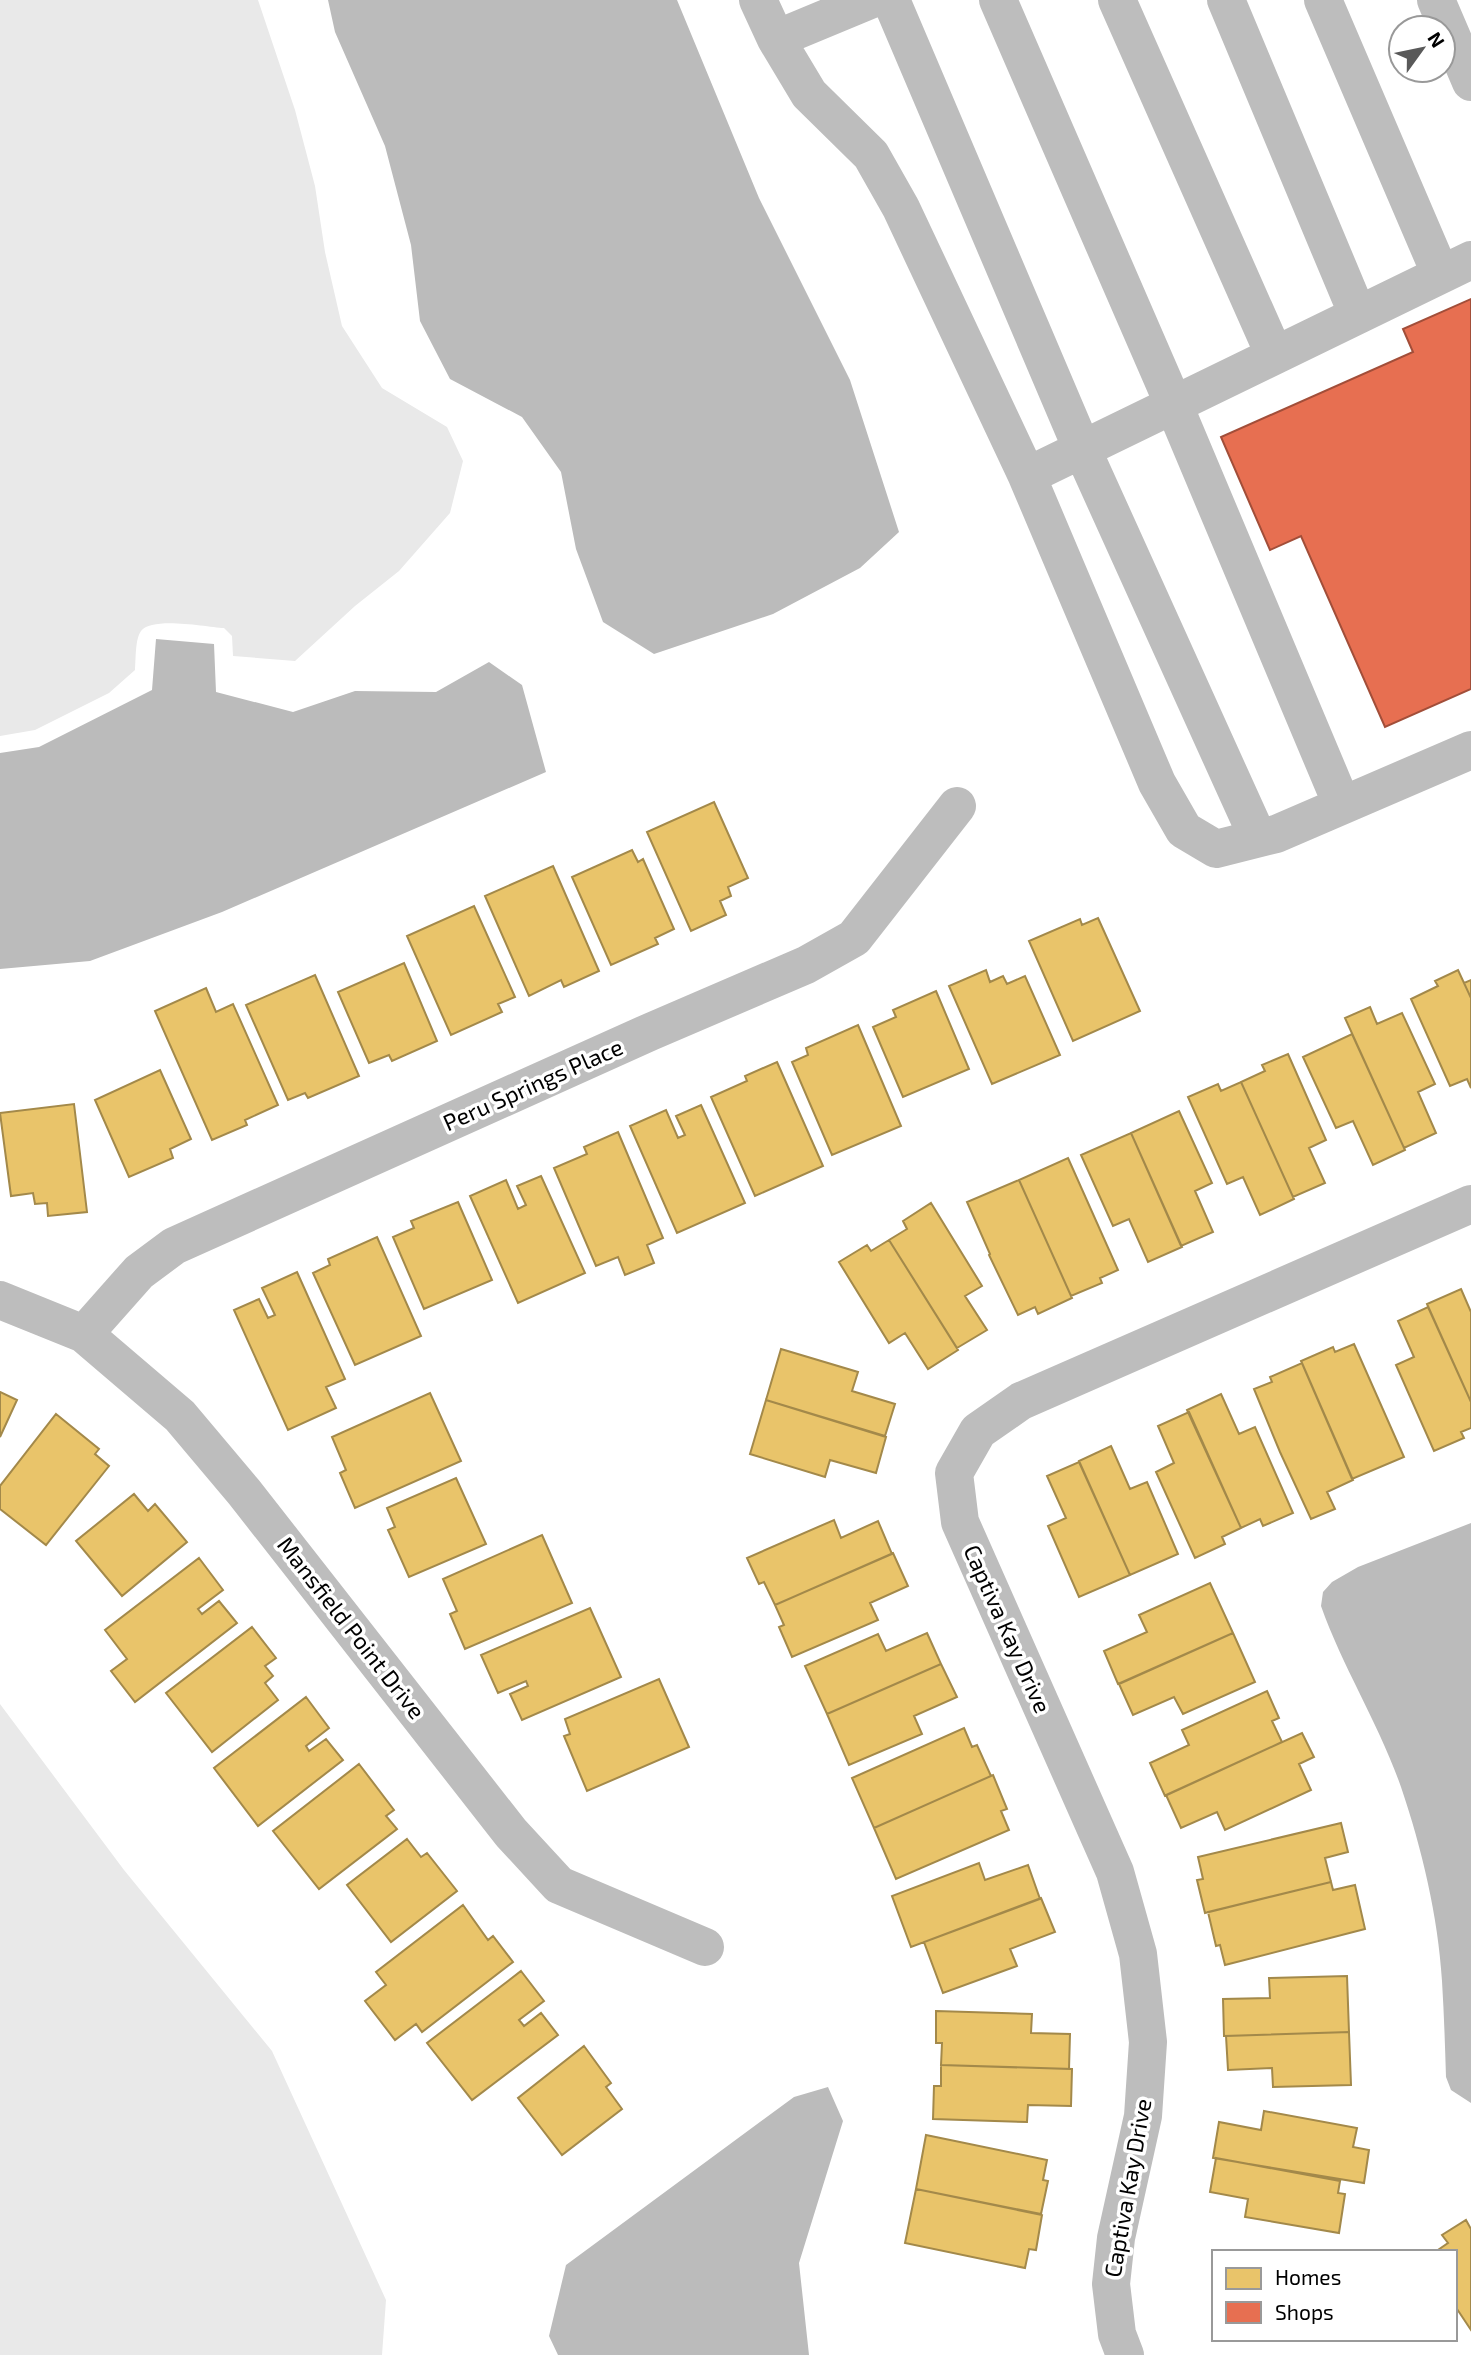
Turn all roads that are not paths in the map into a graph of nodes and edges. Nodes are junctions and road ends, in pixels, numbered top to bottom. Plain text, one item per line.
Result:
1 (758, 0) edge
2 (870, 0) edge
3 (891, 0) edge
4 (998, 0) edge
5 (1117, 0) edge
6 (1226, 0) edge
7 (1323, 0) edge
8 (1436, 0) edge
9 (776, 39) junction
10 (1471, 82) edge
11 (1456, 266) edge
12 (1357, 313) junction
13 (1275, 354) junction
14 (1173, 403) junction
15 (1082, 449) junction
16 (1027, 476) junction
17 (1471, 750) edge
18 (1342, 805) junction
19 (957, 807) dead end
20 (1258, 838) junction
21 (1471, 1204) edge
22 (0, 1300) edge
23 (83, 1334) junction
24 (705, 1947) dead end
25 (1125, 2355) edge

1 - 9 street
2 - 9 street
3 - 15 street
4 - 14 street
5 - 13 street
6 - 12 street
7 - 11 street
8 - 10 street
9 - 16 street
11 - 12 street
12 - 13 street
13 - 14 street
14 - 15 street
14 - 18 street
15 - 16 street
15 - 20 street
16 - 20 street
17 - 18 street
18 - 20 street
19 - 23 street, Peru Springs Place
21 - 25 street, Captiva Kay Drive
22 - 23 street, Mansfield Point Drive
23 - 24 street, Mansfield Point Drive

